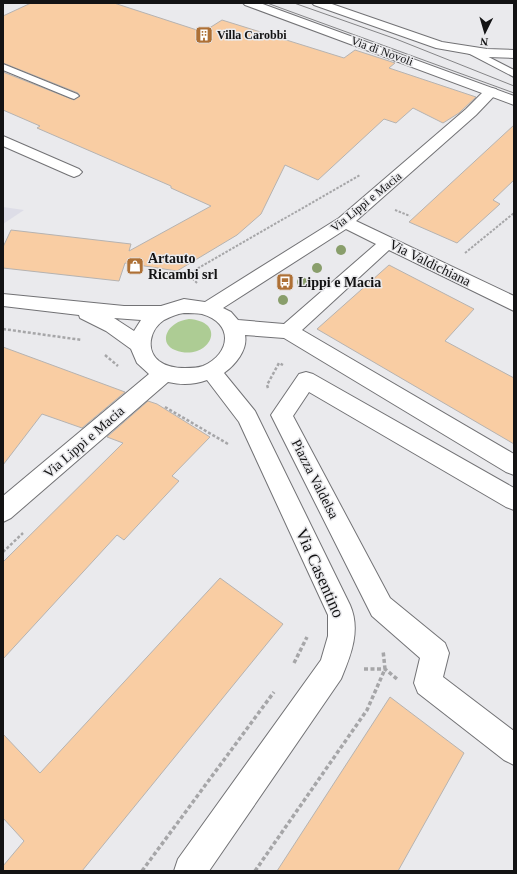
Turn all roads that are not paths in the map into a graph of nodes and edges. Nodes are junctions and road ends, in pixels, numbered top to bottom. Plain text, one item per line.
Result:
1 (249, 3) edge
2 (318, 3) edge
3 (471, 51) junction
4 (514, 54) edge
5 (3, 67) edge
6 (514, 74) edge
7 (491, 92) junction
8 (74, 96) dead end
9 (514, 101) edge
10 (3, 140) edge
11 (74, 172) dead end
12 (345, 222) junction
13 (388, 242) junction
14 (3, 300) edge
15 (514, 304) edge
16 (79, 309) junction
17 (208, 309) junction
18 (164, 313) junction
19 (232, 327) junction
20 (288, 331) junction
21 (140, 345) junction
22 (211, 371) junction
23 (164, 373) junction
24 (514, 465) edge
25 (514, 500) edge
26 (3, 511) edge
27 (514, 750) edge
28 (190, 871) edge

1 - 7 street, Via di Novoli
2 - 3 street, Via di Novoli
3 - 4 street
3 - 6 lane, Via di Novoli
5 - 8 lane
7 - 9 street, Via di Novoli
7 - 12 street, Via Lippi e Macia
10 - 11 street
12 - 13 street, Via Valdichiana
12 - 17 street, Via Lippi e Macia
13 - 15 street, Via Valdichiana
13 - 20 street
14 - 16 street
16 - 18 street
16 - 21 street
17 - 18 street
17 - 19 street
18 - 21 street
19 - 20 street
19 - 22 street
20 - 24 street
21 - 23 street
22 - 23 street
22 - 28 street, Via Casentino
23 - 26 street, Via Lippi e Macia
25 - 27 street, Piazza Valdelsa

